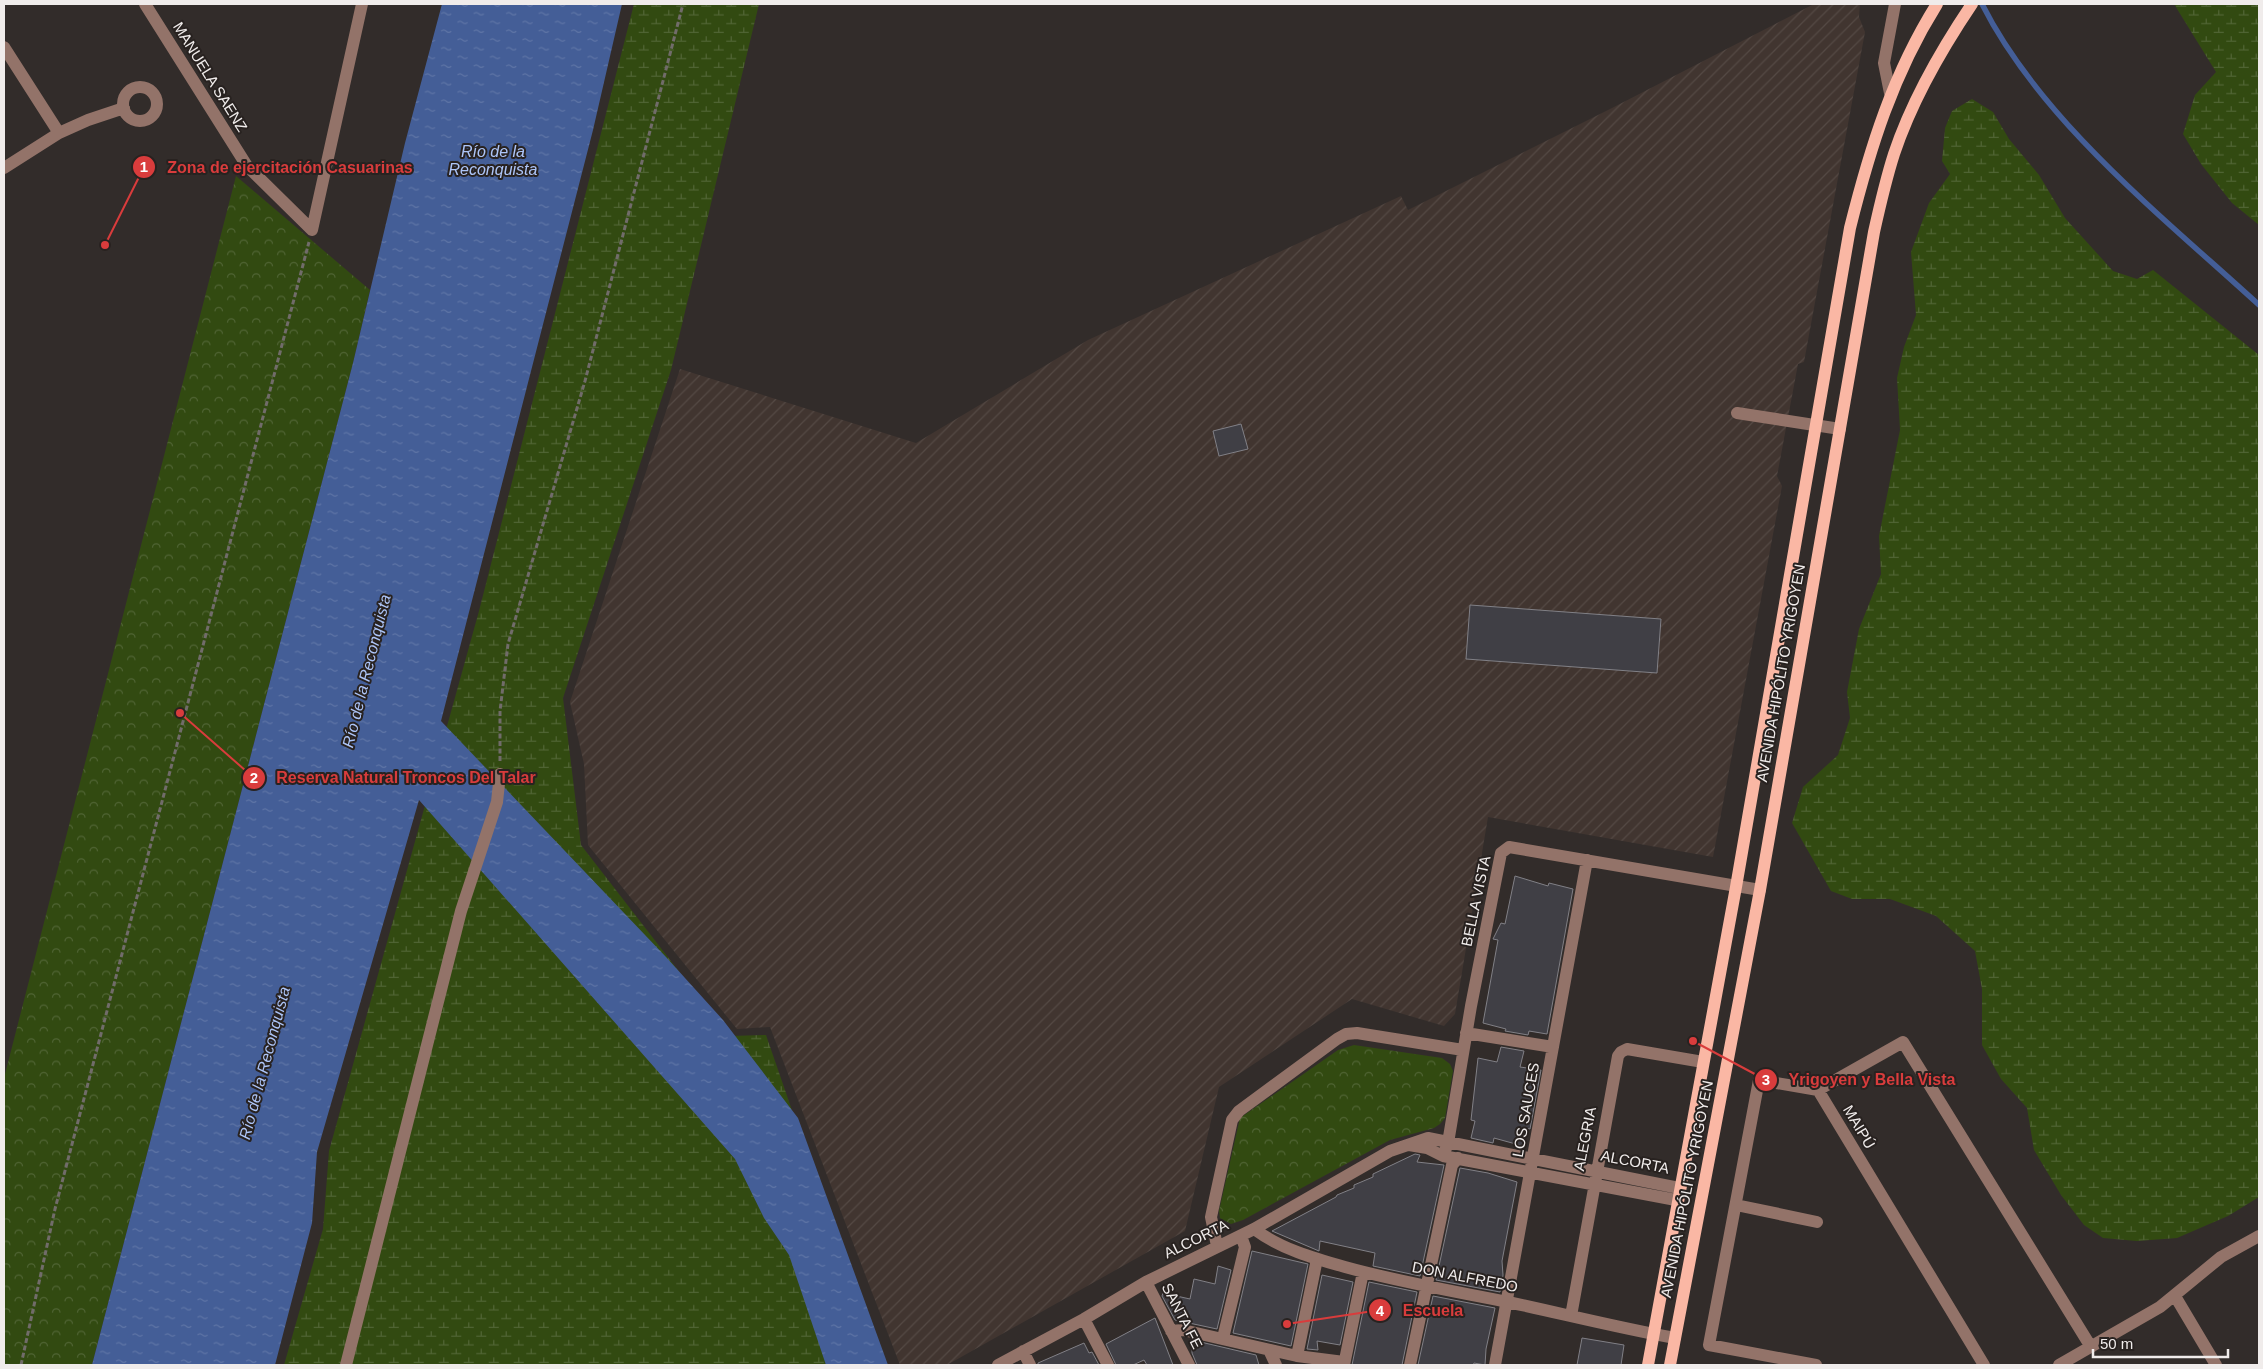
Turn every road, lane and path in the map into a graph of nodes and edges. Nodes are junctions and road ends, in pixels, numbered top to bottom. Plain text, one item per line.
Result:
1 (145, 4) edge
2 (362, 4) edge
3 (683, 4) edge
4 (1895, 4) edge
5 (1937, 4) edge
6 (1972, 4) edge
7 (4, 47) edge
8 (1890, 93) junction
9 (124, 108) dead end
10 (59, 133) junction
11 (4, 168) edge
12 (312, 230) junction
13 (1737, 413) dead end
14 (1816, 425) junction
15 (1840, 429) junction
16 (500, 774) joint
17 (1588, 860) junction
18 (1736, 887) junction
19 (1760, 890) junction
20 (1466, 1033) junction
21 (1553, 1047) junction
22 (1463, 1050) junction
23 (1703, 1062) junction
24 (1818, 1090) junction
25 (1448, 1143) junction
26 (1409, 1145) junction
27 (1443, 1156) junction
28 (1458, 1158) junction
29 (1534, 1159) junction
30 (1532, 1172) junction
31 (1595, 1177) junction
32 (1678, 1194) junction
33 (1736, 1205) junction
34 (1817, 1222) dead end
35 (1254, 1229) junction
36 (1240, 1236) junction
37 (2259, 1236) edge
38 (1217, 1246) junction
39 (1317, 1259) junction
40 (1363, 1272) junction
41 (1146, 1282) junction
42 (1426, 1288) junction
43 (2175, 1296) junction
44 (1507, 1302) junction
45 (1571, 1316) junction
46 (1084, 1319) junction
47 (1171, 1331) junction
48 (1654, 1334) junction
49 (1223, 1338) junction
50 (1675, 1338) junction
51 (2091, 1347) junction
52 (1269, 1350) junction
53 (1023, 1351) junction
54 (1297, 1356) junction
55 (1344, 1364) edge
56 (21, 1365) edge
57 (346, 1365) edge
58 (998, 1365) edge
59 (1030, 1365) edge
60 (1108, 1365) edge
61 (1189, 1365) edge
62 (1276, 1365) edge
63 (1410, 1365) edge
64 (1496, 1365) edge
65 (1648, 1365) edge
66 (1670, 1365) edge
67 (1816, 1365) edge
68 (1984, 1365) edge
69 (2060, 1365) edge
70 (2216, 1365) edge

1 - 12 street, MANUELA SAENZ
2 - 12 street
3 - 16 path
4 - 8 street
5 - 8 main road, AVENIDA HIPÓLITO YRIGOYEN
6 - 15 main road, AVENIDA HIPÓLITO YRIGOYEN
7 - 10 street
8 - 14 main road, AVENIDA HIPÓLITO YRIGOYEN
9 - 10 street
10 - 11 street
12 - 56 path
13 - 14 street
14 - 15 street
14 - 18 main road, AVENIDA HIPÓLITO YRIGOYEN
15 - 19 main road, AVENIDA HIPÓLITO YRIGOYEN
16 - 57 street
17 - 18 street, BELLA VISTA
17 - 20 street, BELLA VISTA
17 - 21 street, LOS SAUCES
18 - 19 street, BELLA VISTA
18 - 23 main road, AVENIDA HIPÓLITO YRIGOYEN
19 - 50 main road, AVENIDA HIPÓLITO YRIGOYEN
20 - 21 street
20 - 22 street, BELLA VISTA
21 - 29 street, LOS SAUCES
22 - 25 street, BELLA VISTA
22 - 38 street
23 - 31 street, ALEGRIA
23 - 32 main road, AVENIDA HIPÓLITO YRIGOYEN
24 - 33 street
24 - 51 street
24 - 68 street, MAIPÚ
25 - 26 street, ALCORTA
25 - 27 street, BELLA VISTA
25 - 29 street, ALCORTA
26 - 27 street, ALCORTA
26 - 35 street, ALCORTA
27 - 28 street, ALCORTA
28 - 30 street, ALCORTA
28 - 42 street
29 - 30 street, LOS SAUCES
29 - 31 street, ALCORTA
30 - 31 street, ALCORTA
30 - 44 street, LOS SAUCES
31 - 32 street, ALCORTA
31 - 45 street, ALEGRIA
32 - 48 main road, AVENIDA HIPÓLITO YRIGOYEN
33 - 34 street
33 - 67 street
35 - 36 street, ALCORTA
35 - 39 street, DON ALFREDO
36 - 38 street, ALCORTA
36 - 49 street
37 - 43 street
38 - 41 street, ALCORTA
39 - 40 street, DON ALFREDO
39 - 54 street
40 - 42 street, DON ALFREDO
40 - 55 street
41 - 46 street, ALCORTA
41 - 47 street, SANTA FE
42 - 44 street, DON ALFREDO
42 - 63 street
43 - 51 street
43 - 70 street
44 - 45 street, DON ALFREDO
44 - 64 street, LOS SAUCES
45 - 48 street, DON ALFREDO
46 - 53 street, ALCORTA
46 - 60 street
47 - 49 street
47 - 61 street, SANTA FE
48 - 50 street, DON ALFREDO
48 - 65 main road, AVENIDA HIPÓLITO YRIGOYEN
49 - 52 street
50 - 66 main road, AVENIDA HIPÓLITO YRIGOYEN
51 - 69 street
52 - 54 street
52 - 62 street
53 - 58 street, ALCORTA
53 - 59 street
54 - 55 street

